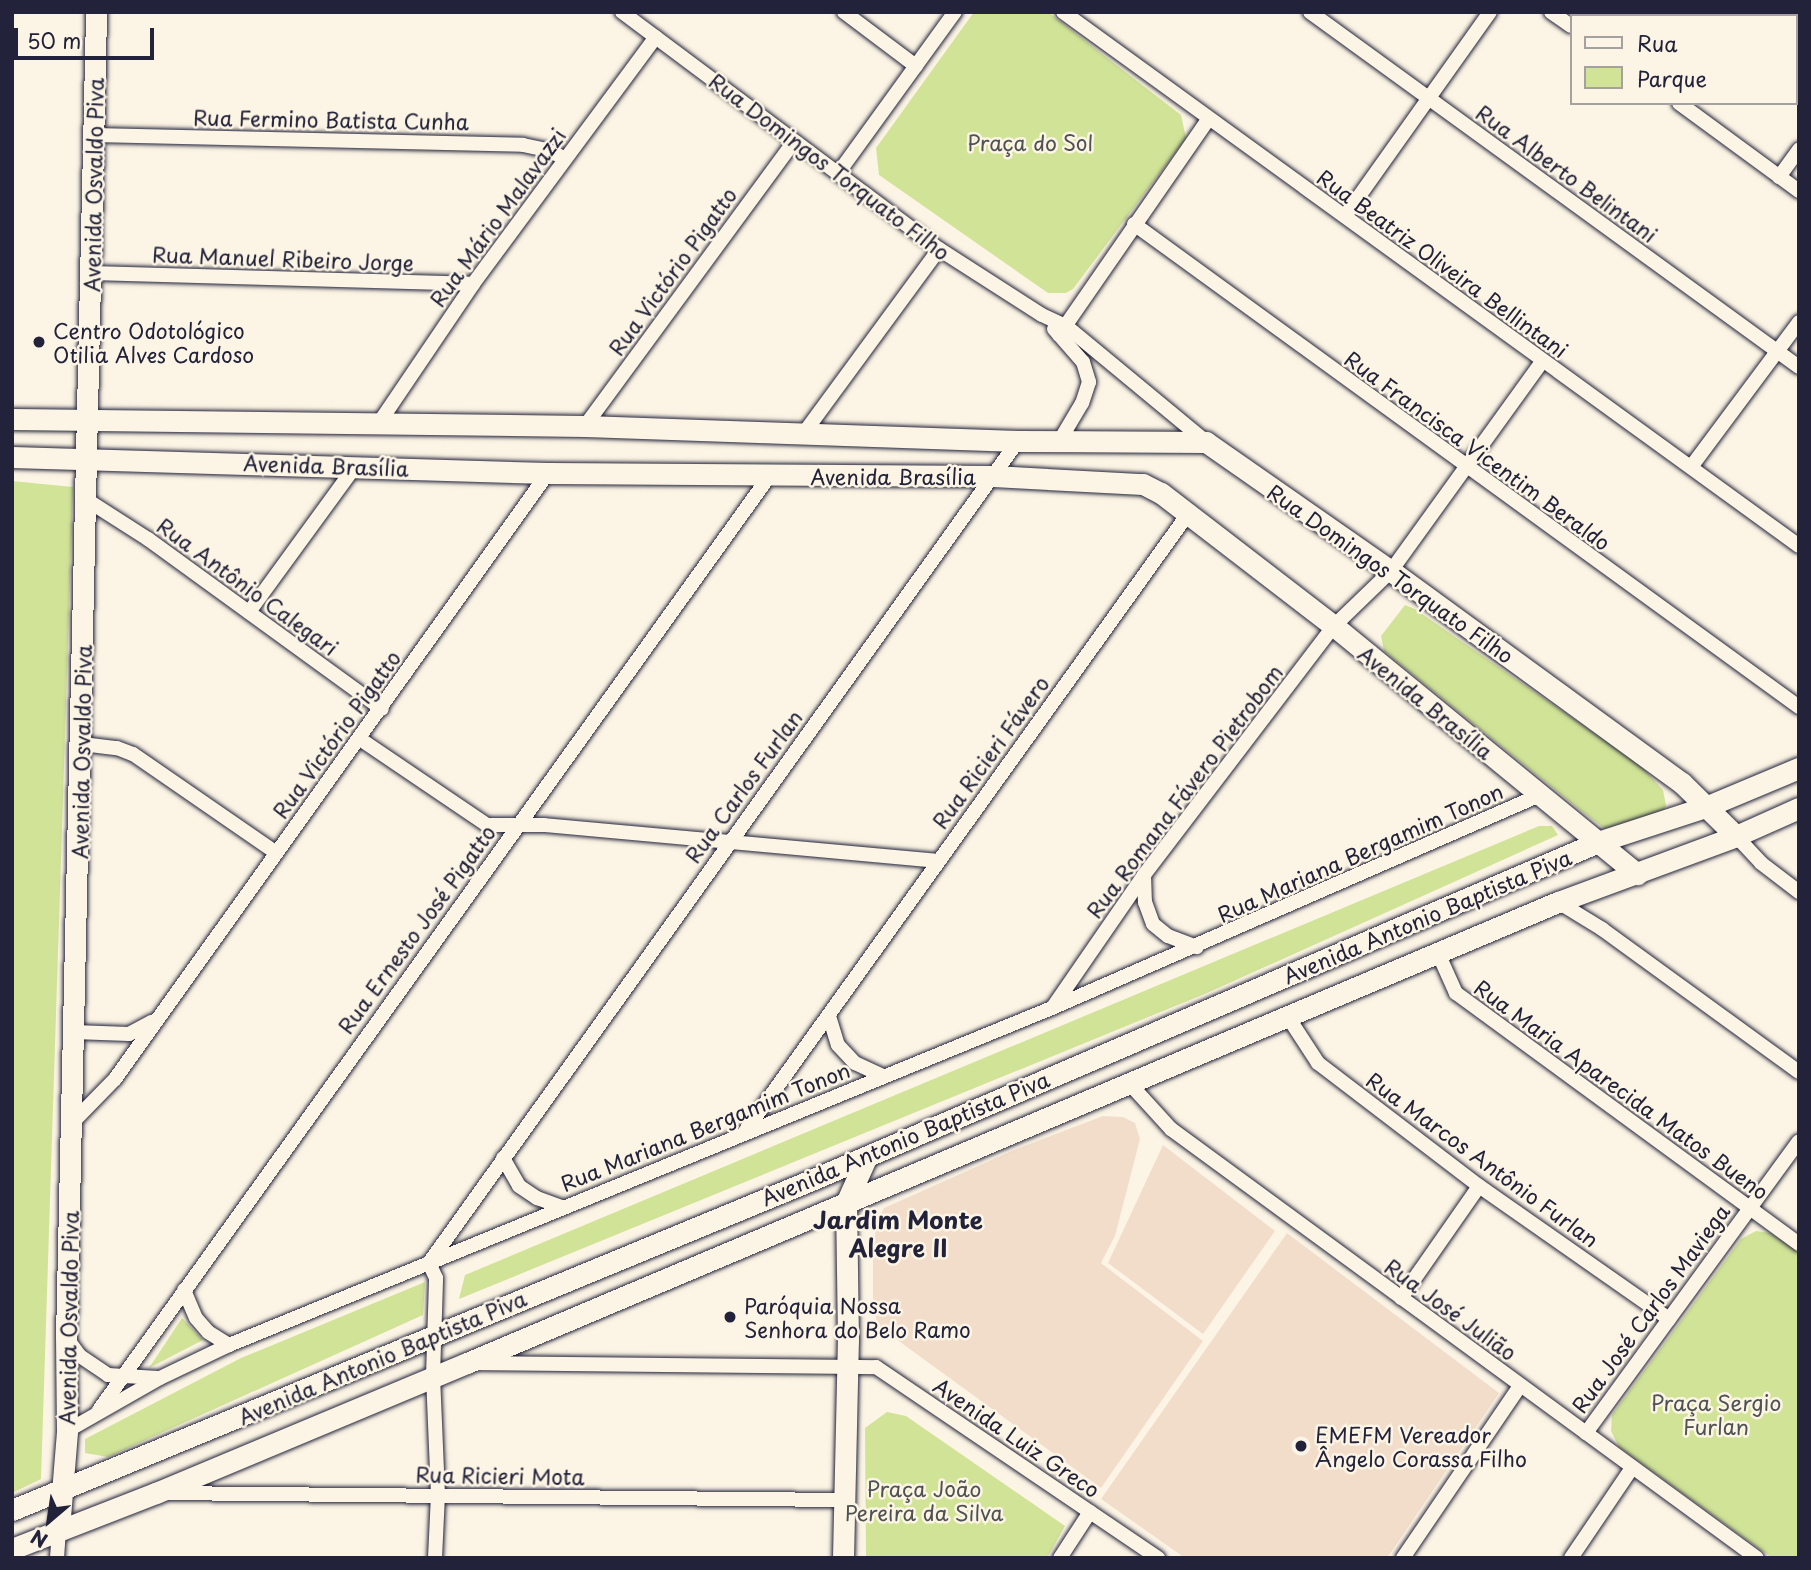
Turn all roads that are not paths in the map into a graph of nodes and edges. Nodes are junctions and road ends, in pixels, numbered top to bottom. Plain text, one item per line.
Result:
1 (96, 12) edge
2 (622, 12) edge
3 (844, 12) edge
4 (955, 12) edge
5 (1063, 12) edge
6 (1310, 12) edge
7 (1490, 12) edge
8 (1551, 12) edge
9 (1570, 25) edge
10 (656, 37) junction
11 (916, 66) junction
12 (1427, 98) junction
13 (1682, 105) edge
14 (1208, 120) junction
15 (94, 135) junction
16 (794, 141) junction
17 (1799, 149) edge
18 (564, 158) junction
19 (839, 172) junction
20 (1779, 177) junction
21 (1799, 191) edge
22 (1345, 216) junction
23 (1134, 224) junction
24 (939, 249) junction
25 (90, 273) junction
26 (473, 284) junction
27 (1799, 322) edge
28 (1063, 330) junction
29 (1777, 351) junction
30 (1542, 362) junction
31 (1799, 367) edge
32 (12, 419) edge
33 (89, 420) junction
34 (377, 426) junction
35 (585, 426) junction
36 (804, 433) junction
37 (1060, 440) junction
38 (1018, 441) junction
39 (1206, 442) junction
40 (12, 457) edge
41 (88, 459) junction
42 (356, 465) junction
43 (1691, 467) junction
44 (1466, 468) junction
45 (548, 473) junction
46 (771, 475) junction
47 (993, 476) junction
48 (87, 500) junction
49 (1188, 514) junction
50 (1799, 546) edge
51 (1391, 571) junction
52 (249, 612) junction
53 (1334, 626) junction
54 (1799, 707) edge
55 (382, 709) junction
56 (360, 739) junction
57 (82, 744) junction
58 (1799, 768) edge
59 (1540, 795) junction
60 (1708, 806) junction
61 (1799, 808) edge
62 (516, 825) junction
63 (1736, 835) junction
64 (728, 842) junction
65 (1598, 842) junction
66 (275, 852) junction
67 (937, 861) junction
68 (1637, 874) junction
69 (1144, 876) junction
70 (1799, 891) edge
71 (1558, 902) junction
72 (1197, 947) junction
73 (1438, 953) junction
74 (1052, 1008) junction
75 (829, 1016) junction
76 (1288, 1017) junction
77 (156, 1019) junction
78 (74, 1032) junction
79 (1799, 1072) edge
80 (883, 1076) junction
81 (1129, 1083) junction
82 (995, 1101) junction
83 (72, 1124) junction
84 (745, 1131) junction
85 (1008, 1135) junction
86 (1799, 1141) edge
87 (867, 1156) junction
88 (503, 1158) junction
89 (821, 1176) junction
90 (1479, 1186) junction
91 (846, 1203) junction
92 (562, 1207) junction
93 (1749, 1207) junction
94 (1799, 1244) edge
95 (429, 1263) junction
96 (184, 1290) junction
97 (1401, 1298) junction
98 (1669, 1320) junction
99 (435, 1334) junction
100 (66, 1336) junction
101 (229, 1346) junction
102 (467, 1363) junction
103 (847, 1369) junction
104 (433, 1376) junction
105 (120, 1378) junction
106 (160, 1378) junction
107 (1520, 1386) junction
108 (99, 1411) junction
109 (67, 1431) junction
110 (1586, 1433) junction
111 (1632, 1468) junction
112 (62, 1491) junction
113 (156, 1493) junction
114 (438, 1495) junction
115 (844, 1500) junction
116 (12, 1510) edge
117 (1090, 1513) junction
118 (59, 1529) junction
119 (12, 1549) edge
120 (1747, 1555) edge
121 (57, 1558) edge
122 (435, 1558) edge
123 (843, 1558) edge
124 (1059, 1558) edge
125 (1158, 1558) edge
126 (1402, 1558) edge
127 (1571, 1558) edge

1 - 15 main road, Avenida Osvaldo Piva
2 - 10 street, Rua Domingos Torquato Filho
3 - 11 street
4 - 11 street
5 - 14 street, Rua Beatriz Oliveira Bellintani
6 - 12 street, Rua Alberto Belintani
7 - 12 street
8 - 9 street
10 - 16 street, Rua Domingos Torquato Filho
10 - 18 street, Rua Mário Malavazzi
11 - 19 street
12 - 22 street
12 - 29 street, Rua Alberto Belintani
13 - 20 street
14 - 22 street, Rua Beatriz Oliveira Bellintani
14 - 23 street
15 - 18 street, Rua Fermino Batista Cunha
15 - 25 main road, Avenida Osvaldo Piva
16 - 19 street, Rua Domingos Torquato Filho
16 - 35 street, Rua Victório Pigatto
17 - 20 street
18 - 26 street, Rua Mário Malavazzi
19 - 24 street, Rua Domingos Torquato Filho
20 - 21 street
22 - 30 street, Rua Beatriz Oliveira Bellintani
23 - 28 street
23 - 44 street, Rua Francisca Vicentim Beraldo
24 - 28 street, Rua Domingos Torquato Filho
24 - 36 street
25 - 26 street, Rua Manuel Ribeiro Jorge
25 - 33 main road, Avenida Osvaldo Piva
26 - 34 street, Rua Mário Malavazzi
27 - 29 street
28 - 37 street, Rua Domingos Torquato Filho
28 - 39 street, Rua Domingos Torquato Filho
29 - 31 street, Rua Alberto Belintani
29 - 43 street
30 - 43 street, Rua Beatriz Oliveira Bellintani
30 - 44 street, Rua Romana Fávero Pietrobom
32 - 33 main road, Avenida Brasília
33 - 34 main road, Avenida Brasília
33 - 41 main road, Avenida Osvaldo Piva
34 - 35 main road, Avenida Brasília
35 - 36 main road, Avenida Brasília
36 - 38 main road, Avenida Brasília
37 - 38 main road, Avenida Brasília
37 - 39 main road, Avenida Brasília
38 - 47 street, Rua Carlos Furlan
39 - 51 main road, Rua Domingos Torquato Filho
40 - 41 main road, Avenida Brasília
41 - 42 main road, Avenida Brasília
41 - 48 main road, Avenida Osvaldo Piva
42 - 45 main road, Avenida Brasília
42 - 52 street
43 - 50 street, Rua Beatriz Oliveira Bellintani
44 - 51 street, Rua Romana Fávero Pietrobom
44 - 54 street, Rua Francisca Vicentim Beraldo
45 - 46 main road, Avenida Brasília
45 - 55 street, Rua Victório Pigatto
46 - 47 main road, Avenida Brasília
46 - 62 street, Rua Ernesto José Pigatto
47 - 49 main road, Avenida Brasília
47 - 64 street, Rua Carlos Furlan
48 - 52 street, Rua Antônio Calegari
48 - 57 main road, Avenida Osvaldo Piva
49 - 53 main road, Avenida Brasília
49 - 67 street, Rua Ricieri Fávero
51 - 53 street, Rua Romana Fávero Pietrobom
51 - 60 main road, Rua Domingos Torquato Filho
52 - 55 street, Rua Antônio Calegari
53 - 59 main road, Avenida Brasília
53 - 69 street, Rua Romana Fávero Pietrobom
55 - 56 street, Rua Victório Pigatto
56 - 62 street
56 - 66 street, Rua Victório Pigatto
57 - 66 street
57 - 78 main road, Avenida Osvaldo Piva
58 - 60 main road, Avenida Antonio Baptista Piva
59 - 65 main road, Avenida Brasília
59 - 72 street, Rua Mariana Bergamim Tonon
60 - 63 main road, Rua Domingos Torquato Filho
60 - 65 main road, Avenida Antonio Baptista Piva
61 - 63 main road, Avenida Antonio Baptista Piva
62 - 64 street
62 - 96 street, Rua Ernesto José Pigatto
63 - 68 main road, Avenida Antonio Baptista Piva
63 - 70 street
64 - 67 street
64 - 88 street, Rua Carlos Furlan
65 - 68 main road, Avenida Brasília
65 - 82 main road, Avenida Antonio Baptista Piva
66 - 77 street, Rua Victório Pigatto
67 - 75 street, Rua Ricieri Fávero
68 - 71 main road, Avenida Antonio Baptista Piva
69 - 72 street
69 - 74 street, Rua Romana Fávero Pietrobom
71 - 73 main road, Avenida Antonio Baptista Piva
71 - 79 street
72 - 74 street, Rua Mariana Bergamim Tonon
73 - 76 main road, Avenida Antonio Baptista Piva
73 - 93 street, Rua Maria Aparecida Matos Bueno
74 - 80 street, Rua Mariana Bergamim Tonon
75 - 80 street
75 - 84 street, Rua Ricieri Fávero
76 - 81 main road, Avenida Antonio Baptista Piva
76 - 90 street, Rua Marcos Antônio Furlan
77 - 78 street, Rua Victório Pigatto
77 - 83 street, Rua Victório Pigatto
78 - 83 main road, Avenida Osvaldo Piva
80 - 84 street, Rua Mariana Bergamim Tonon
81 - 85 main road, Avenida Antonio Baptista Piva
81 - 97 street, Rua José Julião
82 - 85 main road
82 - 87 main road, Avenida Antonio Baptista Piva
83 - 100 main road, Avenida Osvaldo Piva
84 - 92 street, Rua Mariana Bergamim Tonon
85 - 91 main road, Avenida Antonio Baptista Piva
86 - 93 street, Rua José Carlos Maviega
87 - 89 main road, Avenida Antonio Baptista Piva
87 - 91 main road
88 - 92 street
88 - 95 street, Rua Carlos Furlan
89 - 91 main road
89 - 99 main road, Avenida Antonio Baptista Piva
90 - 97 street
90 - 98 street, Rua Marcos Antônio Furlan
91 - 102 main road, Avenida Antonio Baptista Piva
91 - 103 main road
92 - 95 street, Rua Mariana Bergamim Tonon
93 - 94 street, Rua Maria Aparecida Matos Bueno
93 - 98 street, Rua José Carlos Maviega
95 - 99 street
95 - 101 street, Rua Mariana Bergamim Tonon
96 - 101 street
96 - 105 street, Rua Ernesto José Pigatto
97 - 107 street, Rua José Julião
98 - 110 street, Rua José Carlos Maviega
99 - 104 street
99 - 112 main road, Avenida Antonio Baptista Piva
100 - 105 street, Rua Mariana Bergamim Tonon
100 - 109 main road, Avenida Osvaldo Piva
101 - 106 street, Rua Mariana Bergamim Tonon
102 - 103 street, Avenida Luiz Greco
102 - 104 main road, Avenida Antonio Baptista Piva
103 - 115 main road
103 - 117 street, Avenida Luiz Greco
104 - 113 main road, Avenida Antonio Baptista Piva
104 - 114 street
105 - 106 street, Rua Mariana Bergamim Tonon
105 - 108 street, Rua Ernesto José Pigatto
106 - 108 street, Rua Mariana Bergamim Tonon
107 - 110 street, Rua José Julião
107 - 126 street
108 - 109 street, Rua Mariana Bergamim Tonon
109 - 112 main road, Avenida Osvaldo Piva
110 - 111 street, Rua José Julião
111 - 120 street, Rua José Julião
111 - 127 street
112 - 116 main road, Avenida Antonio Baptista Piva
112 - 118 main road, Avenida Osvaldo Piva
113 - 114 street, Rua Ricieri Mota
113 - 118 main road, Avenida Antonio Baptista Piva
114 - 115 street, Rua Ricieri Mota
114 - 122 street
115 - 123 main road
117 - 124 street
117 - 125 street, Avenida Luiz Greco
118 - 119 main road, Avenida Antonio Baptista Piva
118 - 121 street

